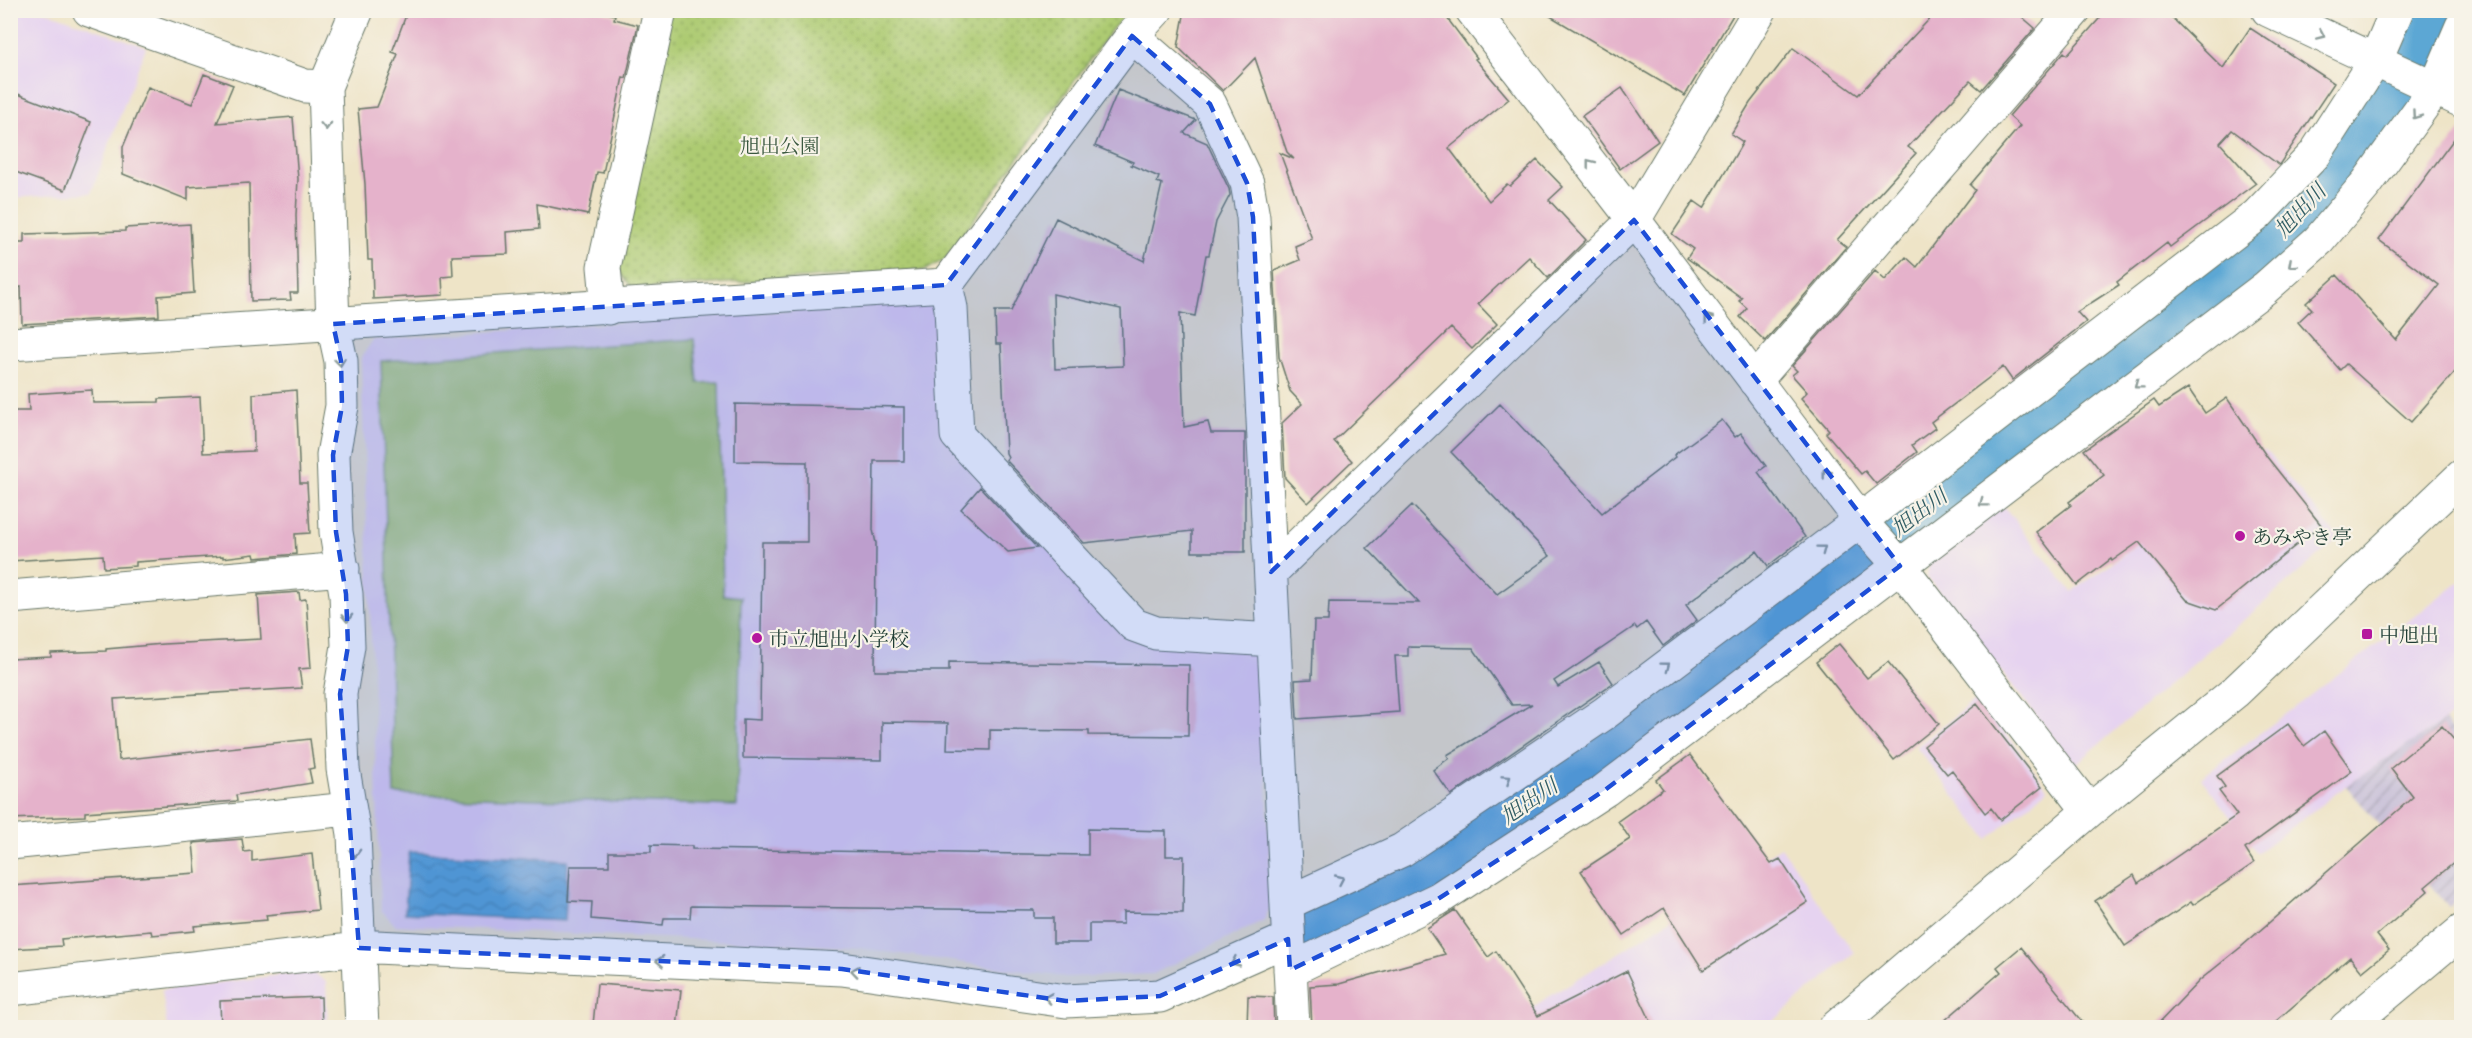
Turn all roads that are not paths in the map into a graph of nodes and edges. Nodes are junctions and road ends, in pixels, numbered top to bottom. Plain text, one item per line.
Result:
1 (89, 10) edge
2 (357, 10) edge
3 (660, 10) edge
4 (1156, 10) edge
5 (1472, 10) edge
6 (1760, 10) edge
7 (2076, 10) edge
8 (2268, 10) edge
9 (2397, 10) edge
10 (2462, 26) edge
11 (1132, 36) junction
12 (2415, 79) edge
13 (325, 87) junction
14 (1634, 220) junction
15 (946, 285) junction
16 (608, 308) junction
17 (333, 324) junction
18 (10, 344) edge
19 (1755, 381) junction
20 (2462, 476) edge
21 (1879, 542) junction
22 (343, 569) junction
23 (1271, 572) junction
24 (10, 597) edge
25 (1274, 640) junction
26 (349, 809) junction
27 (2089, 811) junction
28 (10, 843) edge
29 (1287, 903) junction
30 (2462, 931) edge
31 (359, 948) junction
32 (1289, 954) junction
33 (10, 989) edge
34 (362, 1028) edge
35 (1293, 1028) edge
36 (1835, 1028) edge
37 (2346, 1028) edge

1 - 13 street
2 - 13 street
3 - 16 street
4 - 11 street
14 -> 5 street
6 - 14 street
7 - 19 street
8 -> 12 street
9 - 12 street
10 - 12 street
11 - 15 street
11 - 23 street
12 - 21 street
12 -> 21 street
13 -> 17 street
19 -> 14 street
14 - 23 street
15 - 16 street
15 - 25 street
16 - 17 street
17 - 18 street
17 -> 22 street
21 -> 19 street
20 - 27 street
21 - 27 street
29 -> 21 street
21 - 32 street
22 - 24 street
22 -> 26 street
23 - 25 street
25 - 29 street
26 - 28 street
26 -> 31 street
27 - 36 street
29 - 32 street
30 - 37 street
32 -> 31 street
31 - 33 street
31 - 34 street
32 - 35 street

